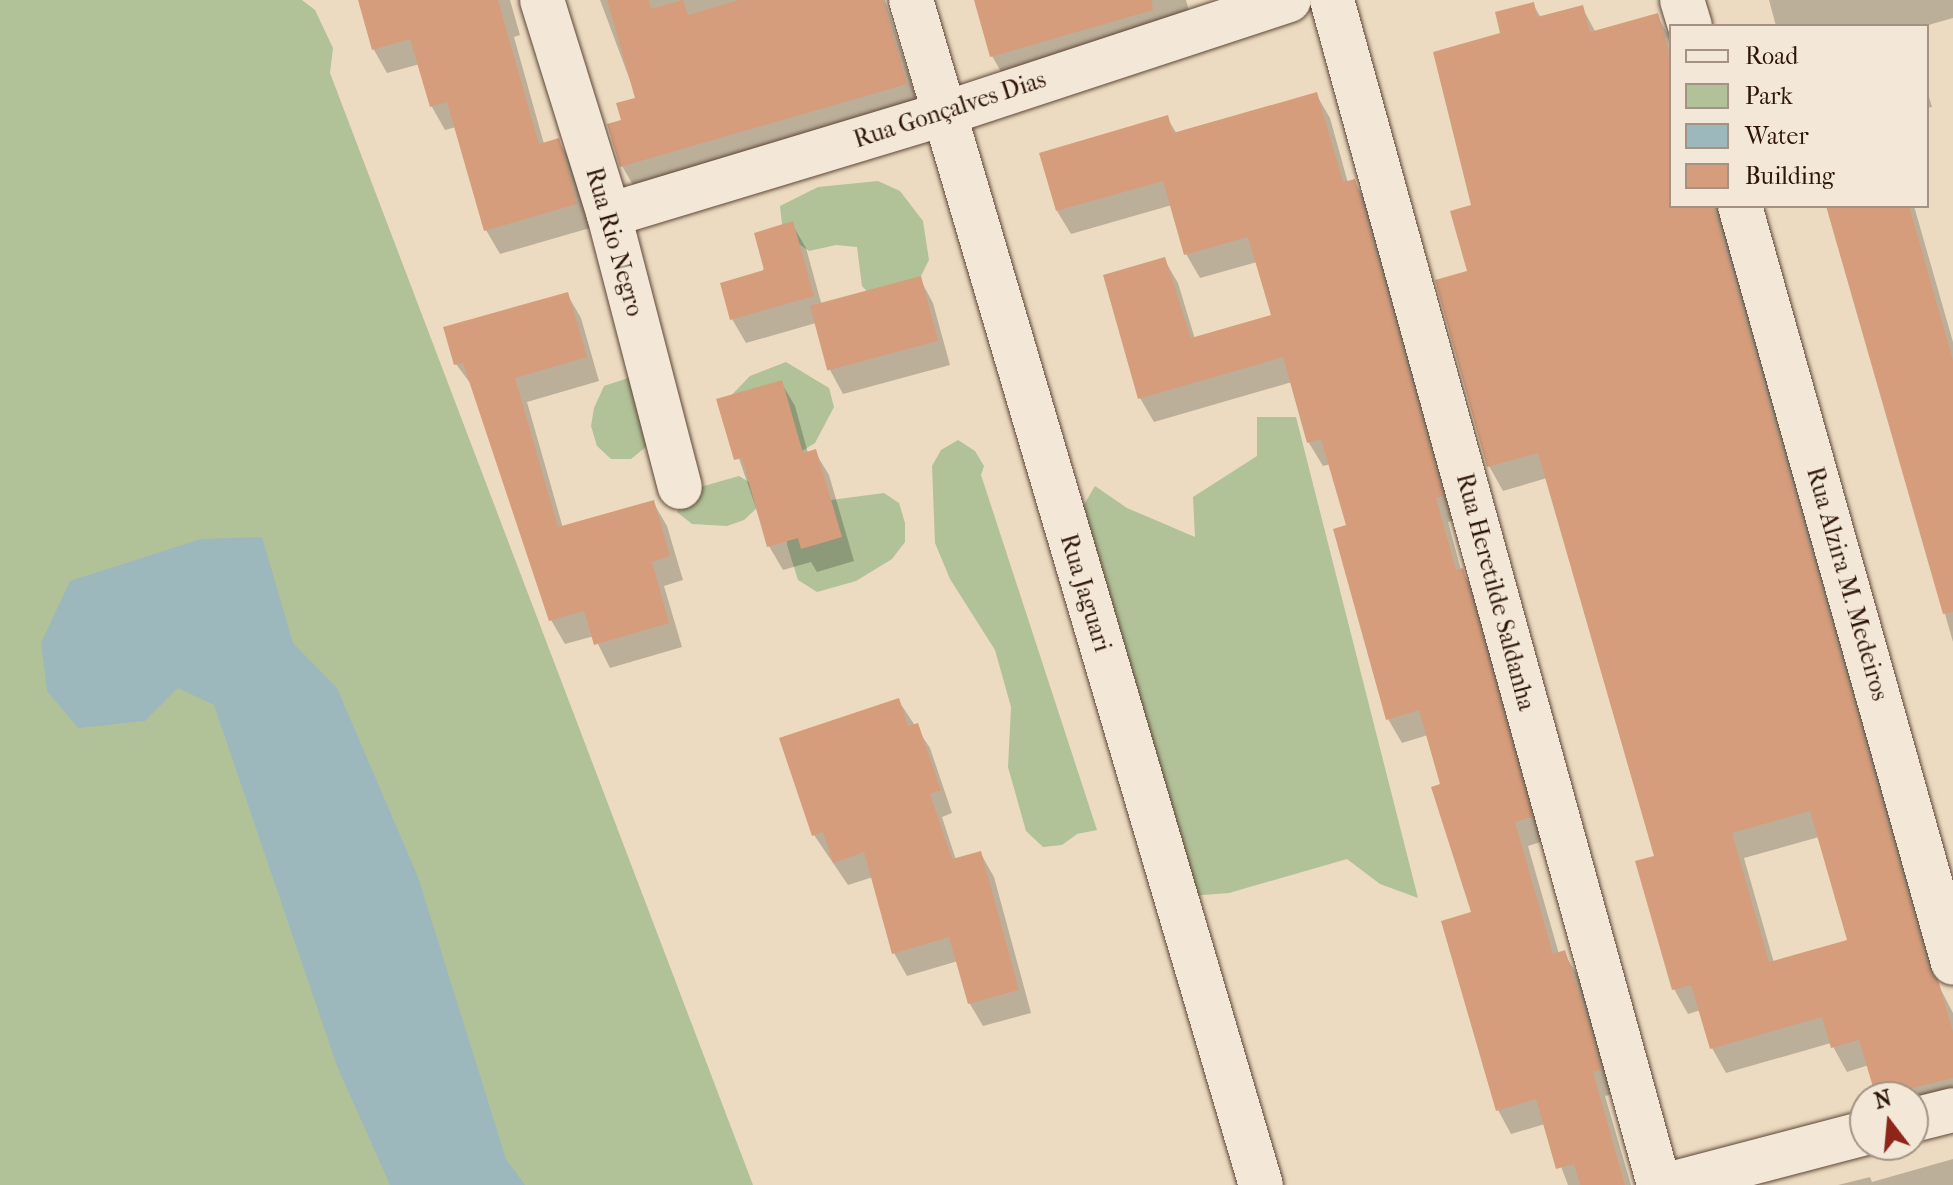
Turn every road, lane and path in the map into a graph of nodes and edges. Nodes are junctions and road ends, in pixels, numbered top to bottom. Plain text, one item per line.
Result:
1 (542, 0) edge
2 (911, 0) edge
3 (1289, 0) edge
4 (1332, 0) edge
5 (1682, 0) edge
6 (1689, 24) edge
7 (943, 114) junction
8 (1741, 208) edge
9 (609, 215) junction
10 (680, 487) dead end
11 (1953, 963) edge
12 (1953, 1110) edge
13 (1929, 1116) edge
14 (1849, 1137) edge
15 (1261, 1185) edge
16 (1659, 1185) edge
17 (1667, 1185) edge

1 - 9 street, Rua Rio Negro
2 - 7 street, Rua Jaguari
3 - 7 street, Rua Gonçalves Dias
4 - 16 street, Rua Heretilde Saldanha
5 - 6 street
7 - 9 street, Rua Gonçalves Dias
7 - 15 street, Rua Jaguari
8 - 11 street, Rua Alzira M. Medeiros
9 - 10 street, Rua Rio Negro
12 - 13 street
14 - 17 street

